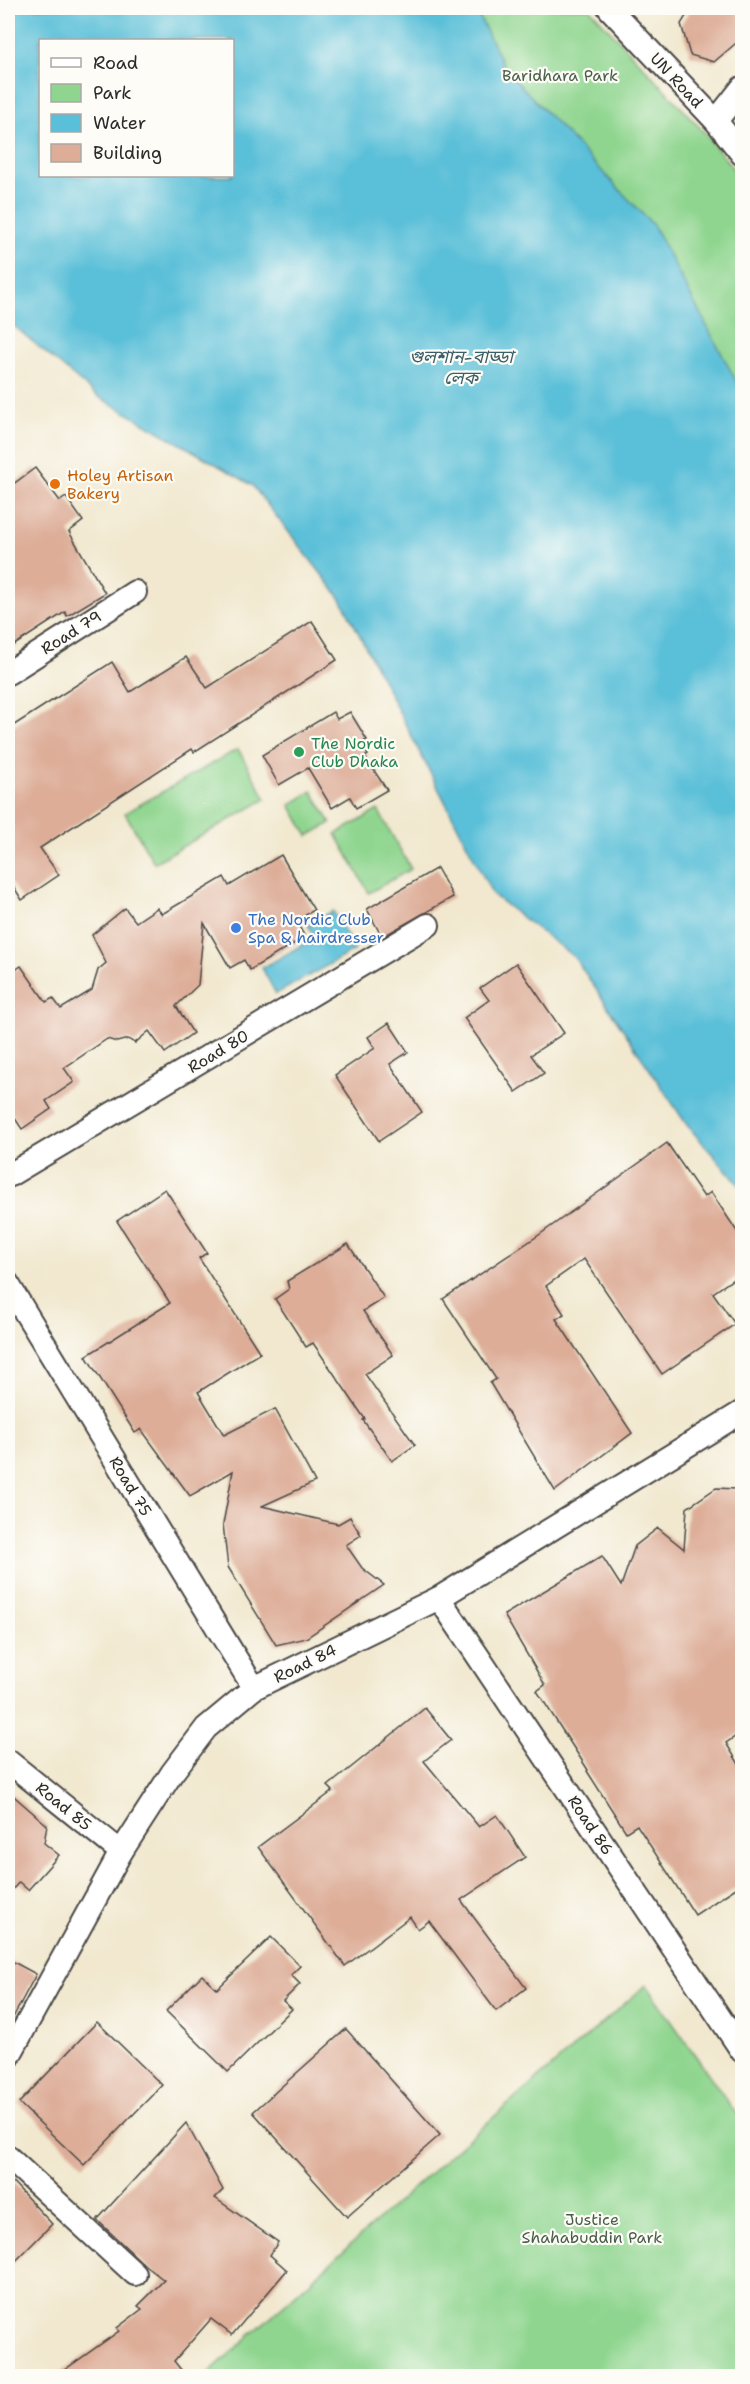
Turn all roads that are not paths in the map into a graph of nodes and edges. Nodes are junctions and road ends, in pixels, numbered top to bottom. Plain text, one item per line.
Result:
1 (609, 8) edge
2 (742, 88) edge
3 (716, 121) junction
4 (742, 154) edge
5 (135, 592) dead end
6 (8, 673) edge
7 (428, 925) dead end
8 (8, 1176) edge
9 (8, 1284) edge
10 (742, 1412) edge
11 (439, 1598) junction
12 (254, 1689) junction
13 (8, 1761) edge
14 (121, 1852) junction
15 (742, 2051) edge
16 (8, 2058) edge
17 (8, 2157) edge
18 (135, 2274) dead end

1 - 3 street, UN Road
2 - 3 street
3 - 4 street, UN Road
5 - 6 street, Road 79
7 - 8 street, Road 80
9 - 12 street, Road 75
10 - 11 street, Road 84
11 - 12 street, Road 84
11 - 15 street, Road 86
12 - 14 street, Road 84
13 - 14 street, Road 85
14 - 16 street, Road 84
17 - 18 street

